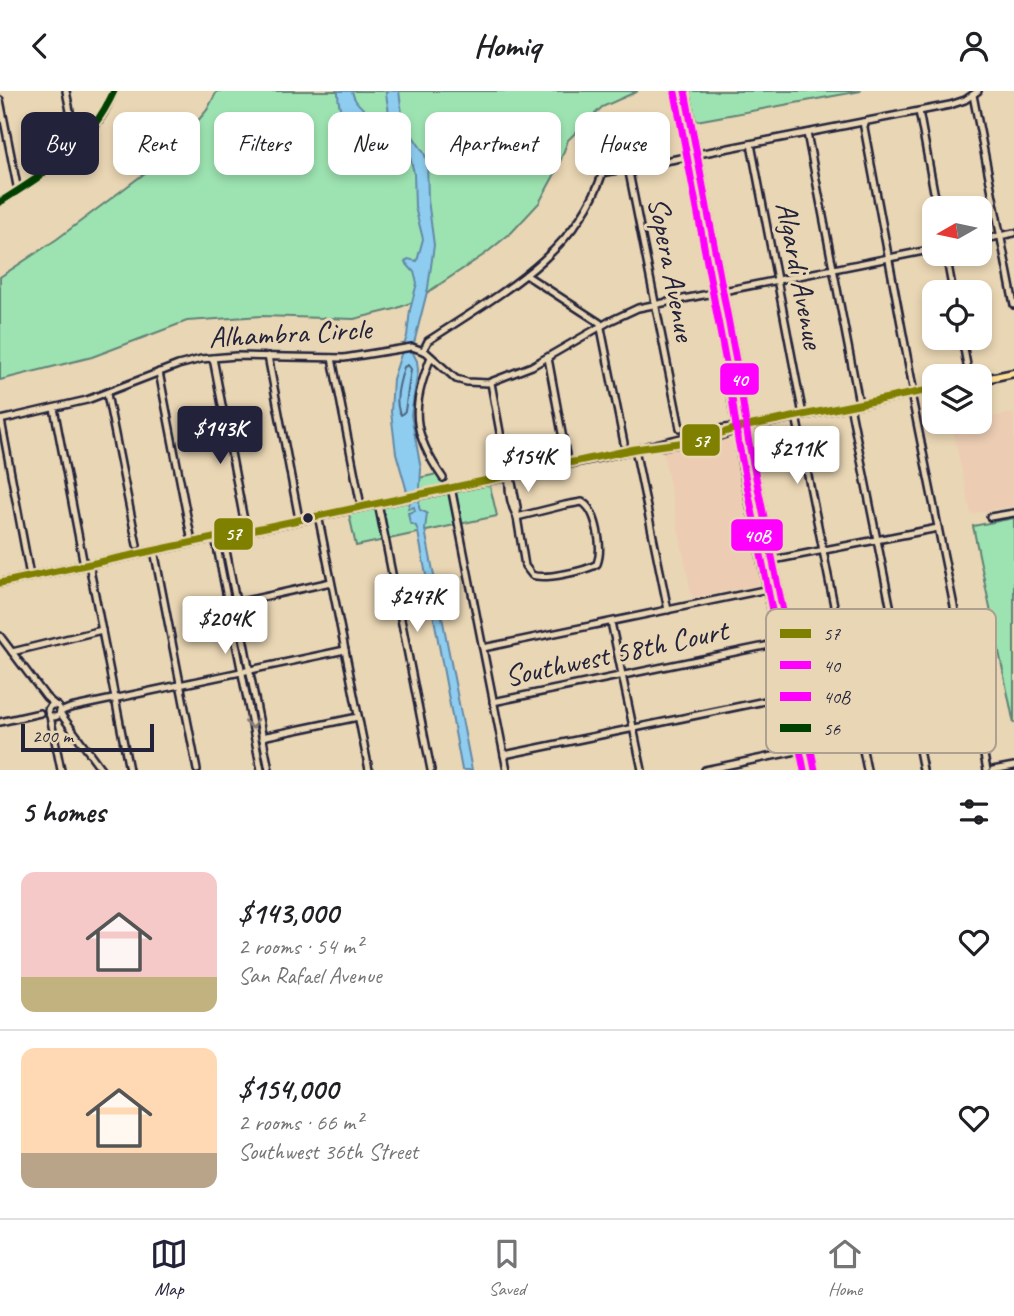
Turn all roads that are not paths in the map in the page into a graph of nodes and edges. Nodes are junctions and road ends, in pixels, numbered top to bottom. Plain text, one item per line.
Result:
1 (66, 91) edge
2 (114, 91) edge
3 (676, 91) edge
4 (685, 91) edge
5 (975, 93) edge
6 (0, 100) edge
7 (919, 111) junction
8 (70, 112) edge
9 (99, 121) edge
10 (863, 122) junction
11 (807, 133) junction
12 (751, 144) junction
13 (697, 155) junction
14 (685, 157) junction
15 (670, 160) edge
16 (41, 175) edge
17 (601, 175) edge
18 (629, 175) edge
19 (18, 191) junction
20 (935, 196) edge
21 (0, 202) edge
22 (1014, 233) edge
23 (1001, 236) junction
24 (992, 238) edge
25 (922, 251) edge
26 (889, 258) junction
27 (833, 269) junction
28 (526, 275) junction
29 (778, 279) junction
30 (723, 290) junction
31 (714, 292) junction
32 (655, 305) junction
33 (1014, 305) edge
34 (601, 326) junction
35 (423, 351) junction
36 (268, 356) junction
37 (431, 357) junction
38 (213, 358) junction
39 (332, 358) junction
40 (548, 358) junction
41 (159, 372) junction
42 (1014, 373) edge
43 (992, 378) edge
44 (491, 383) junction
45 (922, 391) edge
46 (912, 393) junction
47 (107, 394) junction
48 (859, 403) junction
49 (850, 405) junction
50 (54, 408) junction
51 (800, 416) junction
52 (0, 420) edge
53 (746, 427) junction
54 (680, 428) dead end
55 (737, 428) junction
56 (624, 443) dead end
57 (635, 449) junction
58 (566, 455) dead end
59 (506, 465) dead end
60 (509, 475) junction
61 (443, 478) dead end
62 (451, 487) junction
63 (378, 503) junction
64 (361, 506) junction
65 (1014, 513) edge
66 (318, 515) junction
67 (517, 517) junction
68 (990, 517) dead end
69 (299, 519) junction
70 (754, 523) junction
71 (938, 528) junction
72 (246, 531) junction
73 (767, 531) junction
74 (756, 532) junction
75 (219, 536) junction
76 (769, 540) junction
77 (877, 540) junction
78 (192, 542) junction
79 (137, 545) dead end
80 (154, 550) junction
81 (823, 550) junction
82 (773, 560) junction
83 (86, 564) junction
84 (30, 576) junction
85 (331, 582) junction
86 (0, 583) edge
87 (778, 587) junction
88 (768, 589) junction
89 (236, 603) junction
90 (772, 609) edge
91 (782, 609) edge
92 (835, 609) edge
93 (891, 609) edge
94 (954, 609) edge
95 (668, 610) junction
96 (611, 622) junction
97 (102, 631) junction
98 (0, 636) edge
99 (766, 646) edge
100 (483, 648) junction
101 (345, 650) junction
102 (12, 652) junction
103 (249, 670) junction
104 (241, 671) junction
105 (622, 675) junction
106 (180, 684) junction
107 (115, 698) junction
108 (494, 702) junction
109 (766, 702) edge
110 (54, 712) junction
111 (358, 717) junction
112 (0, 722) edge
113 (633, 729) junction
114 (262, 737) junction
115 (786, 753) edge
116 (504, 755) junction
117 (1014, 766) edge
118 (61, 770) edge
119 (102, 770) edge
120 (129, 770) edge
121 (197, 770) edge
122 (261, 770) edge
123 (269, 770) edge
124 (369, 770) edge
125 (430, 770) edge
126 (507, 770) edge
127 (642, 770) edge
128 (705, 770) edge
129 (993, 770) edge

1 - 8 street
2 - 9 street
3 - 14 main road
4 - 13 main road
5 - 7 street
5 - 23 street
6 - 19 street
7 - 10 street
7 - 20 street
10 - 11 street
10 - 26 street
11 - 12 street
11 - 27 street
12 - 13 street
12 - 29 street, Algardi Avenue
13 - 14 street
13 - 30 main road
14 - 15 street
14 - 31 main road
16 - 19 street
17 - 28 street
18 - 32 street, Sopera Avenue
19 - 21 street
22 - 23 street
23 - 24 street
23 - 33 street
25 - 26 street
26 - 27 street
26 - 46 street
27 - 29 street
27 - 48 street
28 - 34 street
28 - 35 street
29 - 30 street
29 - 51 street, Algardi Avenue
30 - 31 street
30 - 53 main road
31 - 32 street
31 - 55 main road
32 - 34 street
32 - 54 street, Sopera Avenue
34 - 40 street
34 - 56 street
35 - 37 street, Alhambra Circle
35 - 39 street, Alhambra Circle
36 - 38 street, Alhambra Circle
36 - 39 street, Alhambra Circle
36 - 69 street
37 - 44 street, Alhambra Circle
37 - 61 street
38 - 41 street, Alhambra Circle
38 - 72 street
39 - 64 street
40 - 44 street
40 - 58 street
41 - 47 street, Alhambra Circle
41 - 78 street
42 - 43 main road
44 - 59 street
45 - 46 main road
46 - 48 main road
46 - 71 street
47 - 50 street, Alhambra Circle
47 - 79 street
48 - 49 main road
49 - 51 main road
49 - 77 street
50 - 52 street, Alhambra Circle
50 - 83 street
51 - 53 main road
51 - 81 street, Algardi Avenue
52 - 84 street
53 - 55 main road
53 - 73 main road
55 - 57 main road
55 - 70 main road
57 - 60 main road
57 - 95 street
60 - 62 main road
60 - 67 street
62 - 63 main road
62 - 100 street
63 - 64 main road
63 - 125 street
64 - 66 main road
65 - 68 street
66 - 69 main road
66 - 85 street
67 - 67 street
69 - 72 main road
70 - 73 main road
70 - 74 main road
71 - 77 street
71 - 94 street
72 - 75 main road
73 - 76 main road
74 - 76 main road
74 - 88 main road
75 - 78 main road
75 - 89 street
75 - 104 street
76 - 82 main road
77 - 81 street
77 - 93 street
78 - 80 main road
80 - 83 main road
80 - 106 street
81 - 82 street
81 - 92 street, Algardi Avenue
82 - 87 main road
83 - 84 main road
83 - 97 street
84 - 86 main road
85 - 89 street
85 - 101 street
87 - 88 street
87 - 91 main road
88 - 90 main road
88 - 95 street
89 - 103 street
95 - 96 street
96 - 100 street
96 - 105 street
97 - 102 street
97 - 107 street
98 - 102 street
99 - 105 street, Southwest 58th Court
100 - 108 street
101 - 103 street
101 - 111 street
102 - 110 street
103 - 104 street
103 - 114 street
104 - 106 street
104 -> 122 street
105 - 108 street, Southwest 58th Court
105 - 113 street
106 - 107 street
106 - 121 street
107 - 110 street
107 - 120 street
108 - 116 street
109 - 113 street
110 - 112 street
110 - 118 street
110 - 119 street
111 - 114 street
111 - 124 street
113 - 116 street
113 - 127 street
114 - 123 street
115 - 128 street
116 - 126 street
117 - 129 street

